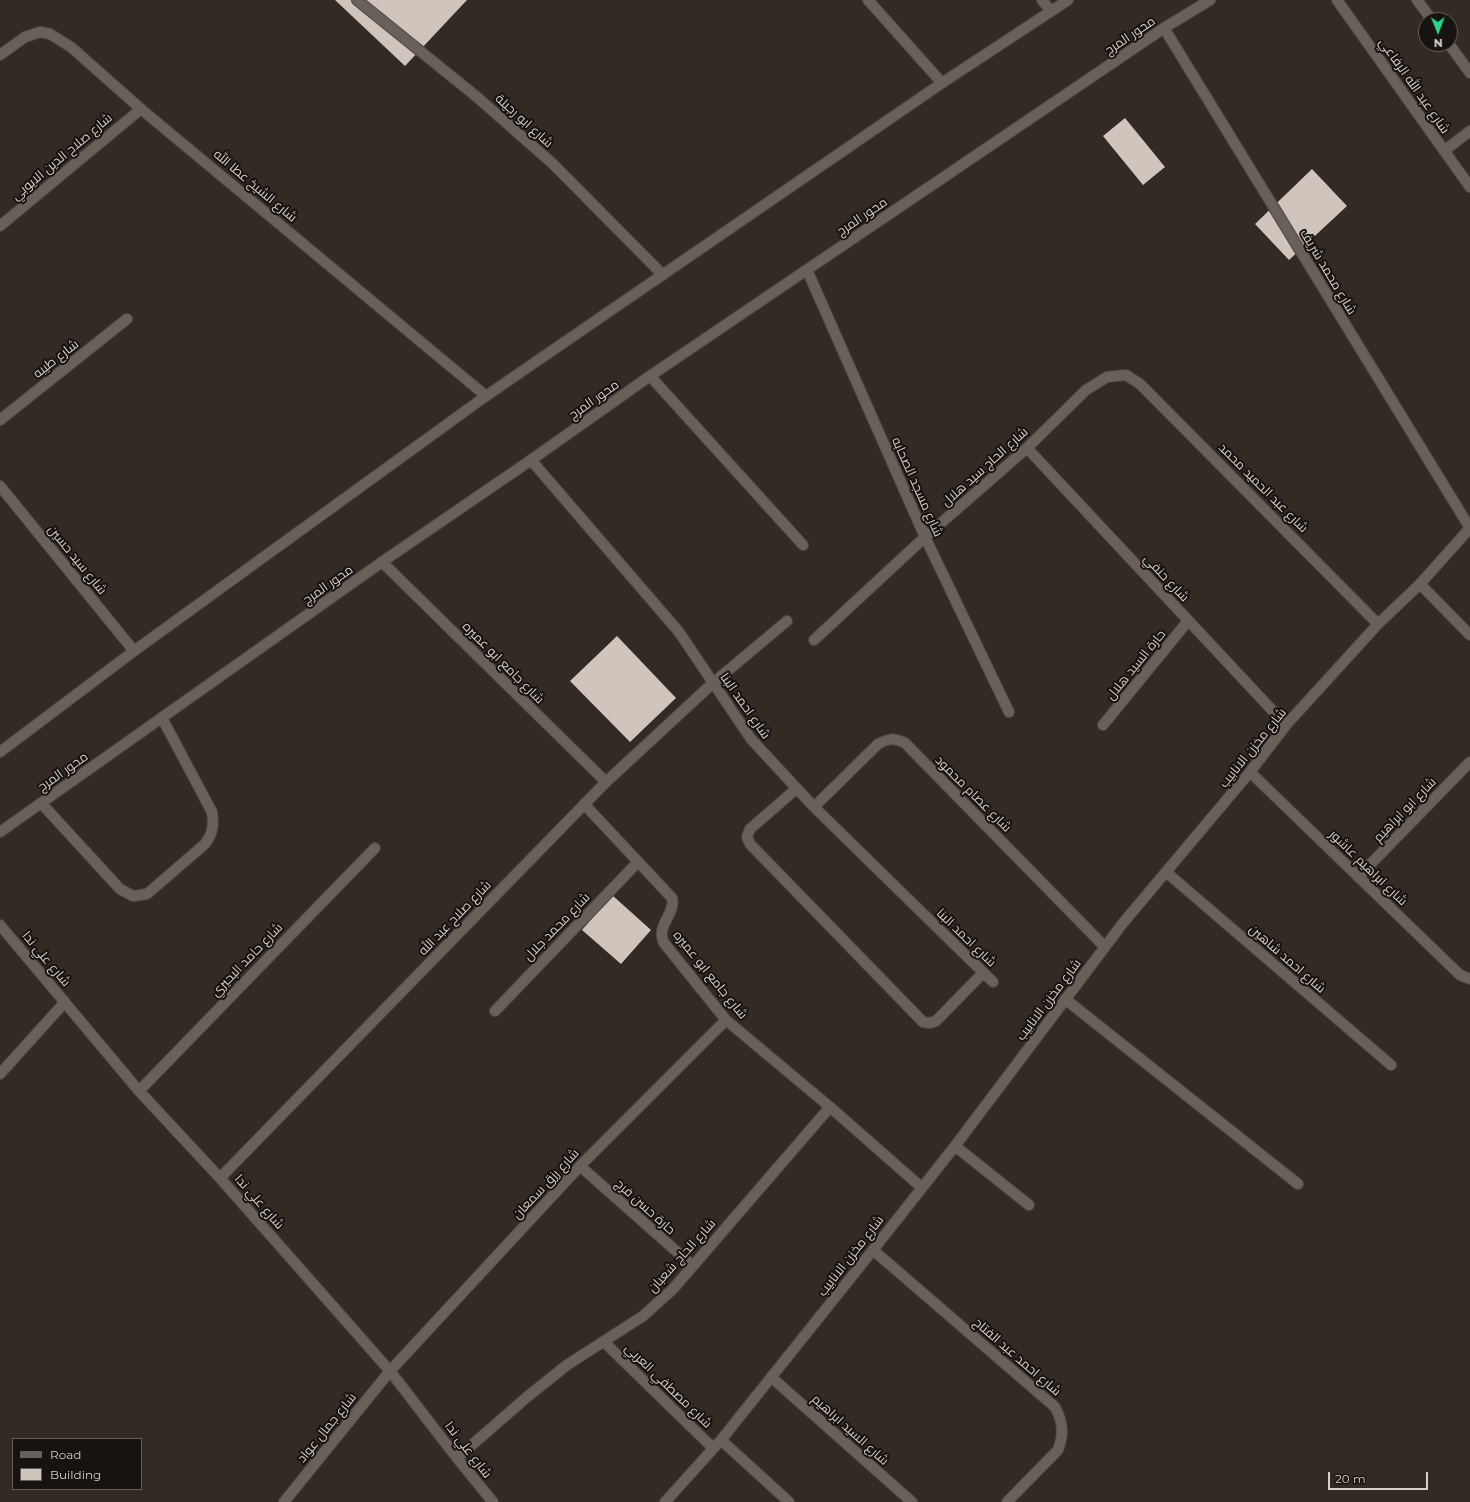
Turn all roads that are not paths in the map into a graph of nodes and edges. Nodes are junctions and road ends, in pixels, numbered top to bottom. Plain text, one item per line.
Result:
1 (357, 0) edge
2 (868, 0) edge
3 (1042, 0) edge
4 (1068, 0) edge
5 (1210, 0) edge
6 (1337, 0) edge
7 (1417, 0) edge
8 (1051, 11) junction
9 (1426, 12) edge
10 (1164, 28) junction
11 (1455, 52) edge
12 (0, 55) edge
13 (1470, 73) edge
14 (942, 83) junction
15 (141, 108) junction
16 (1470, 131) edge
17 (1444, 151) junction
18 (1470, 187) edge
19 (0, 226) edge
20 (807, 270) junction
21 (663, 275) junction
22 (127, 319) dead end
23 (1126, 375) joint
24 (650, 376) junction
25 (486, 396) junction
26 (0, 420) edge
27 (1027, 448) junction
28 (531, 460) junction
29 (0, 486) edge
30 (1470, 528) edge
31 (925, 537) junction
32 (803, 545) dead end
33 (382, 562) junction
34 (1420, 584) junction
35 (787, 621) dead end
36 (1188, 621) junction
37 (1378, 624) junction
38 (1470, 635) edge
39 (814, 640) dead end
40 (134, 651) junction
41 (713, 683) junction
42 (1009, 712) dead end
43 (162, 718) junction
44 (1103, 725) dead end
45 (1286, 725) junction
46 (0, 752) edge
47 (1470, 762) edge
48 (1250, 772) junction
49 (606, 782) junction
50 (796, 788) junction
51 (41, 803) junction
52 (584, 804) junction
53 (814, 807) junction
54 (0, 832) edge
55 (375, 848) dead end
56 (638, 862) junction
57 (1166, 872) junction
58 (1358, 877) junction
59 (0, 924) edge
60 (1105, 947) junction
61 (983, 973) junction
62 (1470, 979) edge
63 (993, 982) dead end
64 (1065, 999) junction
65 (65, 1002) junction
66 (495, 1011) dead end
67 (726, 1020) junction
68 (1390, 1065) dead end
69 (0, 1074) edge
70 (139, 1091) junction
71 (830, 1108) junction
72 (955, 1146) junction
73 (580, 1166) junction
74 (220, 1178) junction
75 (1298, 1184) dead end
76 (921, 1187) junction
77 (1029, 1205) dead end
78 (873, 1250) junction
79 (693, 1266) junction
80 (604, 1342) junction
81 (390, 1371) junction
82 (771, 1377) junction
83 (721, 1440) junction
84 (713, 1448) junction
85 (457, 1458) junction
86 (284, 1502) edge
87 (493, 1502) edge
88 (665, 1502) edge
89 (789, 1502) edge
90 (912, 1502) edge
91 (1007, 1502) edge

1 - 21 street, شارع ابو رجيلة
2 - 14 street
3 - 8 street
4 - 8 street
5 - 10 street, محور المرج
6 - 17 street, شارع عبد الله الرفاعي
7 - 9 street
8 - 14 street
10 - 20 street, محور المرج
10 - 30 street, شارع محمد شريف
11 - 13 street
12 - 15 street, شارع الشيخ عطا الله
14 - 21 street
15 - 19 street, شارع صلاح الدين الايوبي
15 - 25 street, شارع الشيخ عطا الله
16 - 17 street
17 - 18 street, شارع عبد الله الرفاعي
20 - 24 street, محور المرج
20 - 31 street, شارع مسجد الصحابه
21 - 25 street
22 - 26 street, شارع طيبه
23 - 27 street, شارع الحاج سيد هلال
23 - 37 street, شارع عبد الحميد محمد
24 - 28 street, محور المرج
24 - 32 street
25 - 40 street
27 - 31 street, شارع الحاج سيد هلال
27 - 36 street, شارع حنفي
28 - 33 street, محور المرج
28 - 41 street, شارع احمد البنا
29 - 40 street, شارع سيد حسين
30 - 34 street, شارع مخزن الانابيب
31 - 39 street, شارع الحاج سيد هلال
31 - 42 street, شارع مسجد الصحابه
33 - 43 street, محور المرج
33 - 49 street, شارع جامع ابو عميره
34 - 37 street, شارع مخزن الانابيب
34 - 38 street
35 - 41 street, شارع صلاح عبد الله
36 - 44 street, حارة السيد هلال
36 - 45 street, شارع حنفي
37 - 45 street, شارع مخزن الانابيب
40 - 46 street
41 - 49 street, شارع صلاح عبد الله
41 - 50 street, شارع احمد البنا
43 - 51 street, محور المرج
43 - 51 street
45 - 48 street, شارع مخزن الانابيب
47 - 58 street, شارع ابو ابراهيم
48 - 57 street, شارع مخزن الانابيب
48 - 58 street, شارع ابراهيم عاشور
49 - 52 street, شارع صلاح عبد الله
50 - 53 street, شارع احمد البنا
50 - 61 street
51 - 54 street, محور المرج
52 - 56 street, شارع جامع ابو عميره
52 - 74 street, شارع صلاح عبد الله
53 - 60 street, شارع عصام محمود
53 - 61 street, شارع احمد البنا
55 - 70 street, شارع حامد البحيري
56 - 66 street, شارع محمد جلال
56 - 67 street, شارع جامع ابو عميره
57 - 60 street, شارع مخزن الانابيب
57 - 68 street, شارع احمد شاهين
58 - 62 street, شارع ابراهيم عاشور
59 - 65 street, شارع علي ندا
60 - 64 street, شارع مخزن الانابيب
61 - 63 street, شارع احمد البنا
64 - 72 street, شارع مخزن الانابيب
64 - 75 street
65 - 69 street
65 - 70 street, شارع علي ندا
67 - 71 street, شارع جامع ابو عميره
67 - 73 street, شارع رزق سمعان
70 - 74 street, شارع علي ندا
71 - 76 street, شارع جامع ابو عميره
71 - 79 street, شارع الحاج شعبان
72 - 76 street, شارع مخزن الانابيب
72 - 77 street
73 - 79 street, حارة حسن فرج
73 - 81 street, شارع رزق سمعان
74 - 81 street, شارع علي ندا
76 - 78 street, شارع مخزن الانابيب
78 - 82 street, شارع مخزن الانابيب
78 - 91 street, شارع احمد عبد الفتاح
79 - 80 street, شارع الحاج شعبان
80 - 84 street, شارع مصطفي العربي
80 - 85 street, شارع الحاج شعبان
81 - 85 street, شارع علي ندا
81 - 86 street, شارع جمال عواد
82 - 83 street, شارع مخزن الانابيب
82 - 90 street, شارع السيد ابراهيم
83 - 84 street, شارع مخزن الانابيب
83 - 89 street
84 - 88 street, شارع مخزن الانابيب
85 - 87 street, شارع علي ندا

